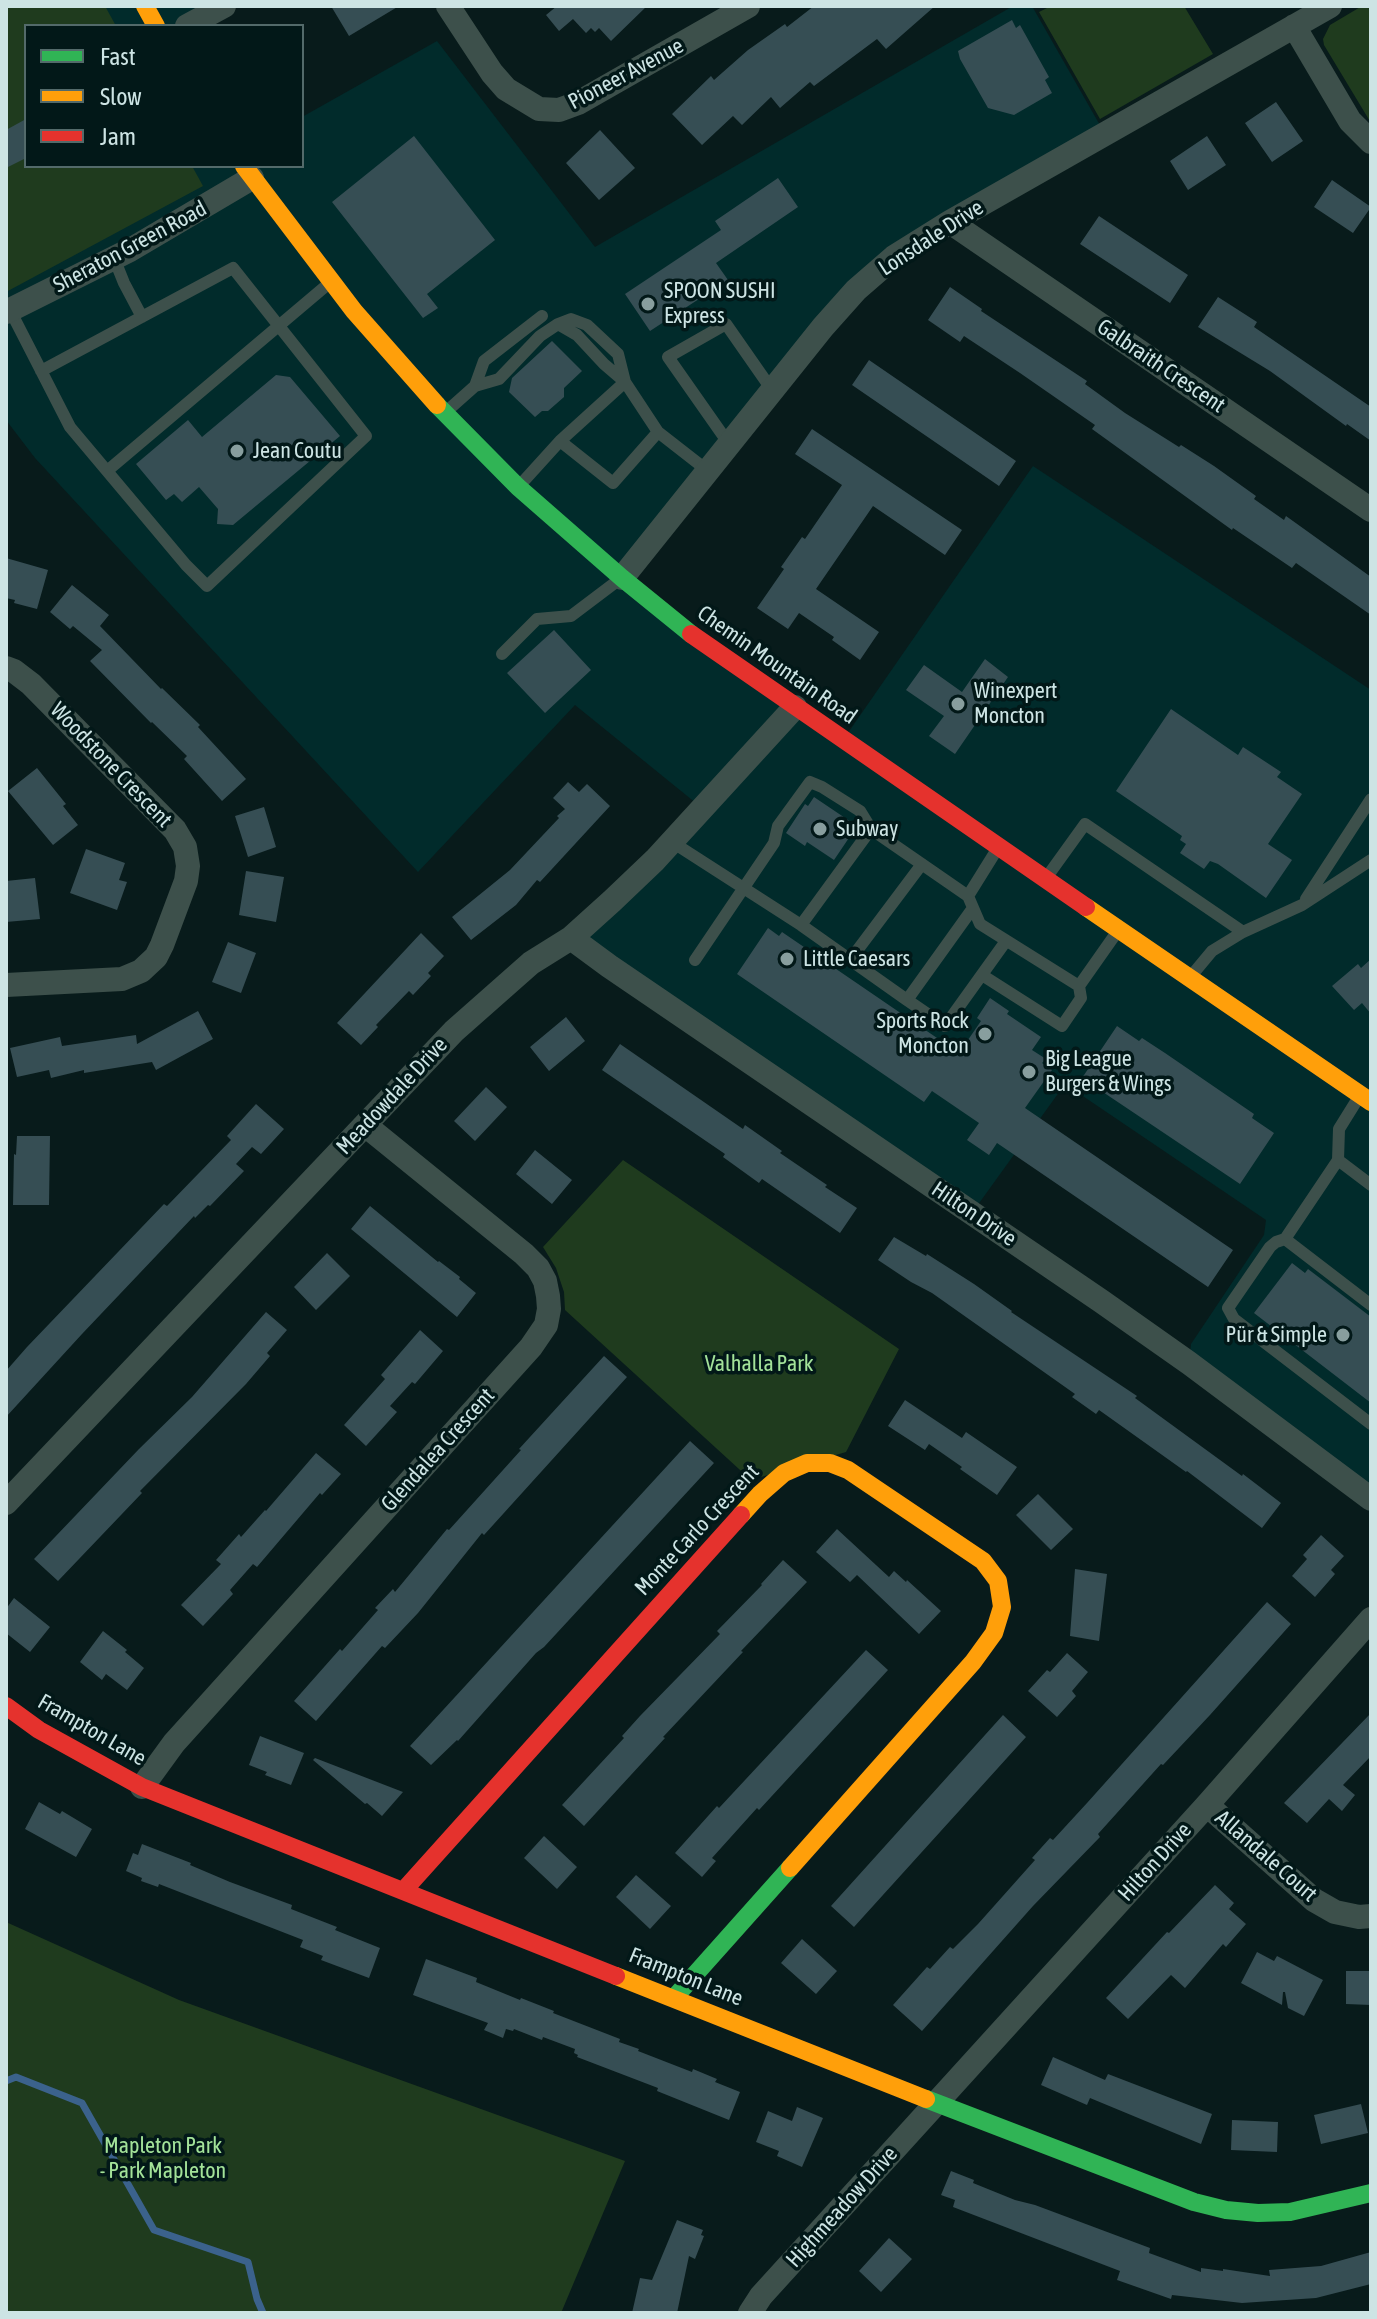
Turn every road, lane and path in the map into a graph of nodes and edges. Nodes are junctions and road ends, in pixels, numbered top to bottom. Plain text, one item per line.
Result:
1 (145, 6) edge
2 (224, 6) edge
3 (448, 6) edge
4 (748, 6) edge
5 (1330, 6) edge
6 (155, 24) edge
7 (191, 24) edge
8 (1294, 26) junction
9 (1371, 142) edge
10 (248, 172) edge
11 (950, 222) junction
12 (114, 258) junction
13 (331, 282) junction
14 (8, 311) edge
15 (542, 316) dead end
16 (142, 317) junction
17 (280, 327) junction
18 (41, 371) junction
19 (625, 382) junction
20 (475, 386) junction
21 (772, 390) junction
22 (444, 413) junction
23 (658, 432) junction
24 (560, 441) junction
25 (729, 444) junction
26 (107, 471) junction
27 (708, 471) junction
28 (518, 487) junction
29 (1371, 510) edge
30 (622, 578) junction
31 (502, 654) dead end
32 (6, 668) edge
33 (795, 707) junction
34 (1371, 799) edge
35 (871, 829) junction
36 (672, 842) junction
37 (998, 848) junction
38 (1371, 860) edge
39 (922, 864) junction
40 (1044, 879) junction
41 (743, 888) junction
42 (970, 902) junction
43 (1302, 905) junction
44 (801, 925) junction
45 (1119, 929) junction
46 (1243, 932) junction
47 (571, 938) junction
48 (1006, 941) junction
49 (695, 960) dead end
50 (850, 960) junction
51 (982, 975) junction
52 (1190, 978) junction
53 (6, 985) edge
54 (1079, 986) junction
55 (907, 1000) junction
56 (1366, 1099) edge
57 (365, 1125) junction
58 (1338, 1160) junction
59 (1371, 1185) edge
60 (1285, 1239) junction
61 (1371, 1305) edge
62 (1371, 1424) edge
63 (1371, 1499) edge
64 (6, 1503) edge
65 (1371, 1619) edge
66 (6, 1706) edge
67 (142, 1787) junction
68 (1207, 1805) junction
69 (404, 1890) junction
70 (1371, 1916) edge
71 (674, 1998) junction
72 (936, 2103) junction
73 (1371, 2193) edge
74 (750, 2313) edge

1 - 6 street
2 - 7 street
3 - 4 street, Pioneer Avenue
5 - 8 street, Lonsdale Drive
8 - 9 street
8 - 11 street, Lonsdale Drive
10 - 12 street, Sheraton Green Road
10 - 13 street, Chemin Mountain Road
11 - 21 street, Lonsdale Drive
11 - 29 street, Galbraith Crescent
12 - 14 street, Sheraton Green Road
12 - 16 lane
13 - 17 lane
13 - 22 street, Chemin Mountain Road
14 - 18 lane
15 - 20 lane
16 - 17 lane
16 - 18 lane
17 - 26 lane
17 - 26 lane
18 - 26 lane
19 - 20 lane
19 - 23 lane
19 - 24 lane
20 - 22 lane
21 - 25 street, Lonsdale Drive
21 - 25 lane
22 - 28 street, Chemin Mountain Road
23 - 24 lane
23 - 27 lane
24 - 28 lane
25 - 27 street, Lonsdale Drive
27 - 30 street, Lonsdale Drive
28 - 30 street, Chemin Mountain Road
30 - 31 lane
30 - 33 street, Chemin Mountain Road
32 - 53 street, Woodstone Crescent
33 - 36 street, Meadowdale Drive
33 - 37 street, Chemin Mountain Road
34 - 43 lane
35 - 39 lane
35 - 41 lane
35 - 44 lane
36 - 41 lane
36 - 47 street, Meadowdale Drive
37 - 40 street, Chemin Mountain Road
37 - 42 lane
38 - 43 lane
39 - 42 lane
39 - 50 lane
40 - 45 street, Chemin Mountain Road
40 - 46 lane
41 - 44 lane
41 - 49 lane
42 - 48 lane
42 - 55 lane
43 - 46 lane
44 - 50 lane
45 - 52 street, Chemin Mountain Road
45 - 54 lane
46 - 52 lane
47 - 57 street, Meadowdale Drive
47 - 63 street, Hilton Drive
48 - 51 lane
48 - 54 lane
50 - 55 lane
51 - 54 lane
51 - 55 lane
52 - 56 street, Chemin Mountain Road
56 - 58 lane
57 - 64 street, Meadowdale Drive
57 - 67 street, Glendalea Crescent
58 - 59 lane
58 - 60 lane
60 - 61 lane
60 - 62 lane
65 - 68 street, Hilton Drive
66 - 67 street, Frampton Lane
67 - 69 street, Frampton Lane
68 - 70 street, Allandale Court
68 - 72 street, Hilton Drive
69 - 71 street, Frampton Lane
69 - 71 street, Monte Carlo Crescent
71 - 72 street, Frampton Lane
72 - 73 street, Frampton Lane
72 - 74 street, Highmeadow Drive

